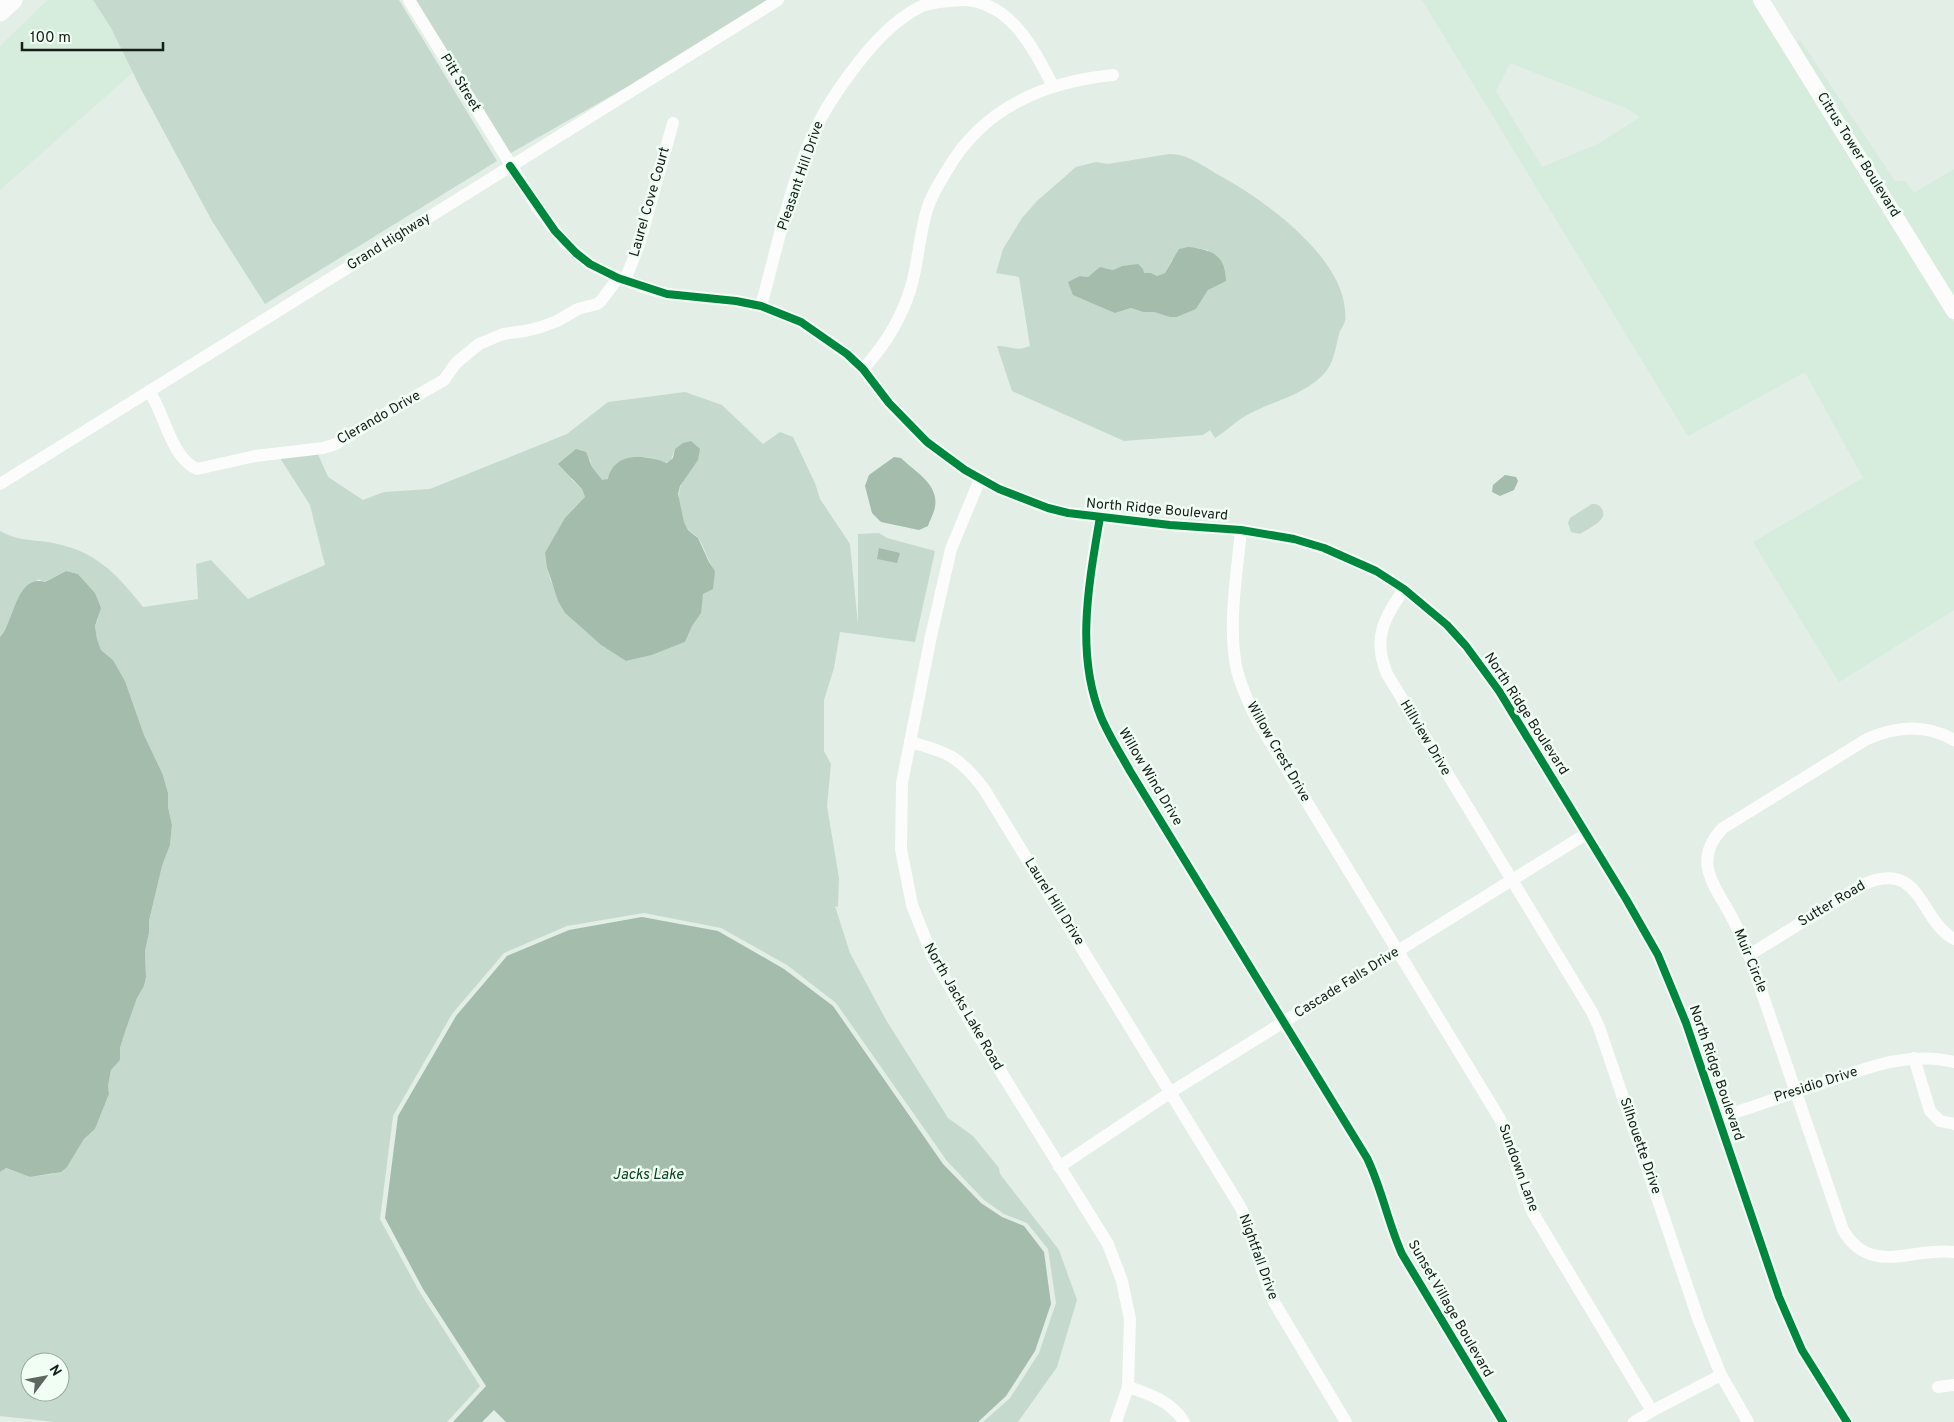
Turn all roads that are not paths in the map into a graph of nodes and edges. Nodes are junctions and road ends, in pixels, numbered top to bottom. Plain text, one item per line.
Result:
1 (13, 0) edge
2 (409, 0) edge
3 (778, 0) edge
4 (965, 0) edge
5 (1761, 0) edge
6 (0, 12) edge
7 (1114, 75) dead end
8 (1053, 86) junction
9 (673, 123) dead end
10 (510, 166) junction
11 (622, 279) junction
12 (761, 306) junction
13 (1954, 312) edge
14 (863, 369) junction
15 (150, 391) junction
16 (980, 480) junction
17 (0, 484) edge
18 (1100, 517) junction
19 (1241, 530) junction
20 (1404, 589) junction
21 (1954, 740) edge
22 (910, 742) junction
23 (1586, 834) junction
24 (1512, 880) junction
25 (1954, 939) edge
26 (1398, 951) junction
27 (1749, 955) junction
28 (1284, 1021) junction
29 (1914, 1058) junction
30 (1954, 1062) edge
31 (1170, 1092) junction
32 (1797, 1092) junction
33 (1719, 1118) junction
34 (1954, 1124) edge
35 (1059, 1167) junction
36 (1954, 1252) edge
37 (1721, 1375) junction
38 (1954, 1386) edge
39 (1128, 1387) junction
40 (1938, 1387) dead end
41 (1652, 1411) junction
42 (1116, 1422) edge
43 (1184, 1422) edge
44 (1346, 1422) edge
45 (1503, 1422) edge
46 (1634, 1422) edge
47 (1748, 1422) edge
48 (1847, 1422) edge

1 - 6 highway
2 - 10 street, Pitt Street
3 - 10 street, Grand Highway
4 - 8 street, Pleasant Hill Drive
4 - 12 street, Pleasant Hill Drive
5 - 13 main road, Citrus Tower Boulevard
7 - 8 street
8 - 14 street
9 - 11 street, Laurel Cove Court
10 - 11 street
10 - 15 street, Grand Highway
11 - 12 street
11 - 15 street, Clerando Drive
12 - 14 street
14 - 16 street, North Ridge Boulevard
15 - 17 street, Grand Highway
16 - 18 street, North Ridge Boulevard
16 - 22 street, North Jacks Lake Road
18 - 19 street, North Ridge Boulevard
18 - 28 street, Willow Wind Drive
19 - 20 street, North Ridge Boulevard
19 - 26 street, Willow Crest Drive
20 - 23 street, North Ridge Boulevard
20 - 24 street, Hillview Drive
21 - 27 street, Muir Circle
22 - 31 street, Laurel Hill Drive
22 - 35 street, North Jacks Lake Road
23 - 24 street, Cascade Falls Drive
23 - 33 street, North Ridge Boulevard
24 - 26 street, Cascade Falls Drive
24 - 37 street, Silhouette Drive
25 - 27 street, Sutter Road
26 - 28 street, Cascade Falls Drive
26 - 41 street, Sundown Lane
27 - 32 street, Muir Circle
28 - 31 street, Cascade Falls Drive
28 - 45 street, Sunset Village Boulevard
29 - 30 street, Presidio Drive
29 - 32 street, Presidio Drive
29 - 34 street
31 - 35 street, Cascade Falls Drive
31 - 44 street, Nightfall Drive
32 - 33 street, Presidio Drive
32 - 36 street, Muir Circle
33 - 48 street, North Ridge Boulevard
35 - 39 street, North Jacks Lake Road
37 - 41 street
37 - 47 street, Silhouette Drive
38 - 40 street
39 - 42 street, North Jacks Lake Road
39 - 43 street
41 - 46 street

